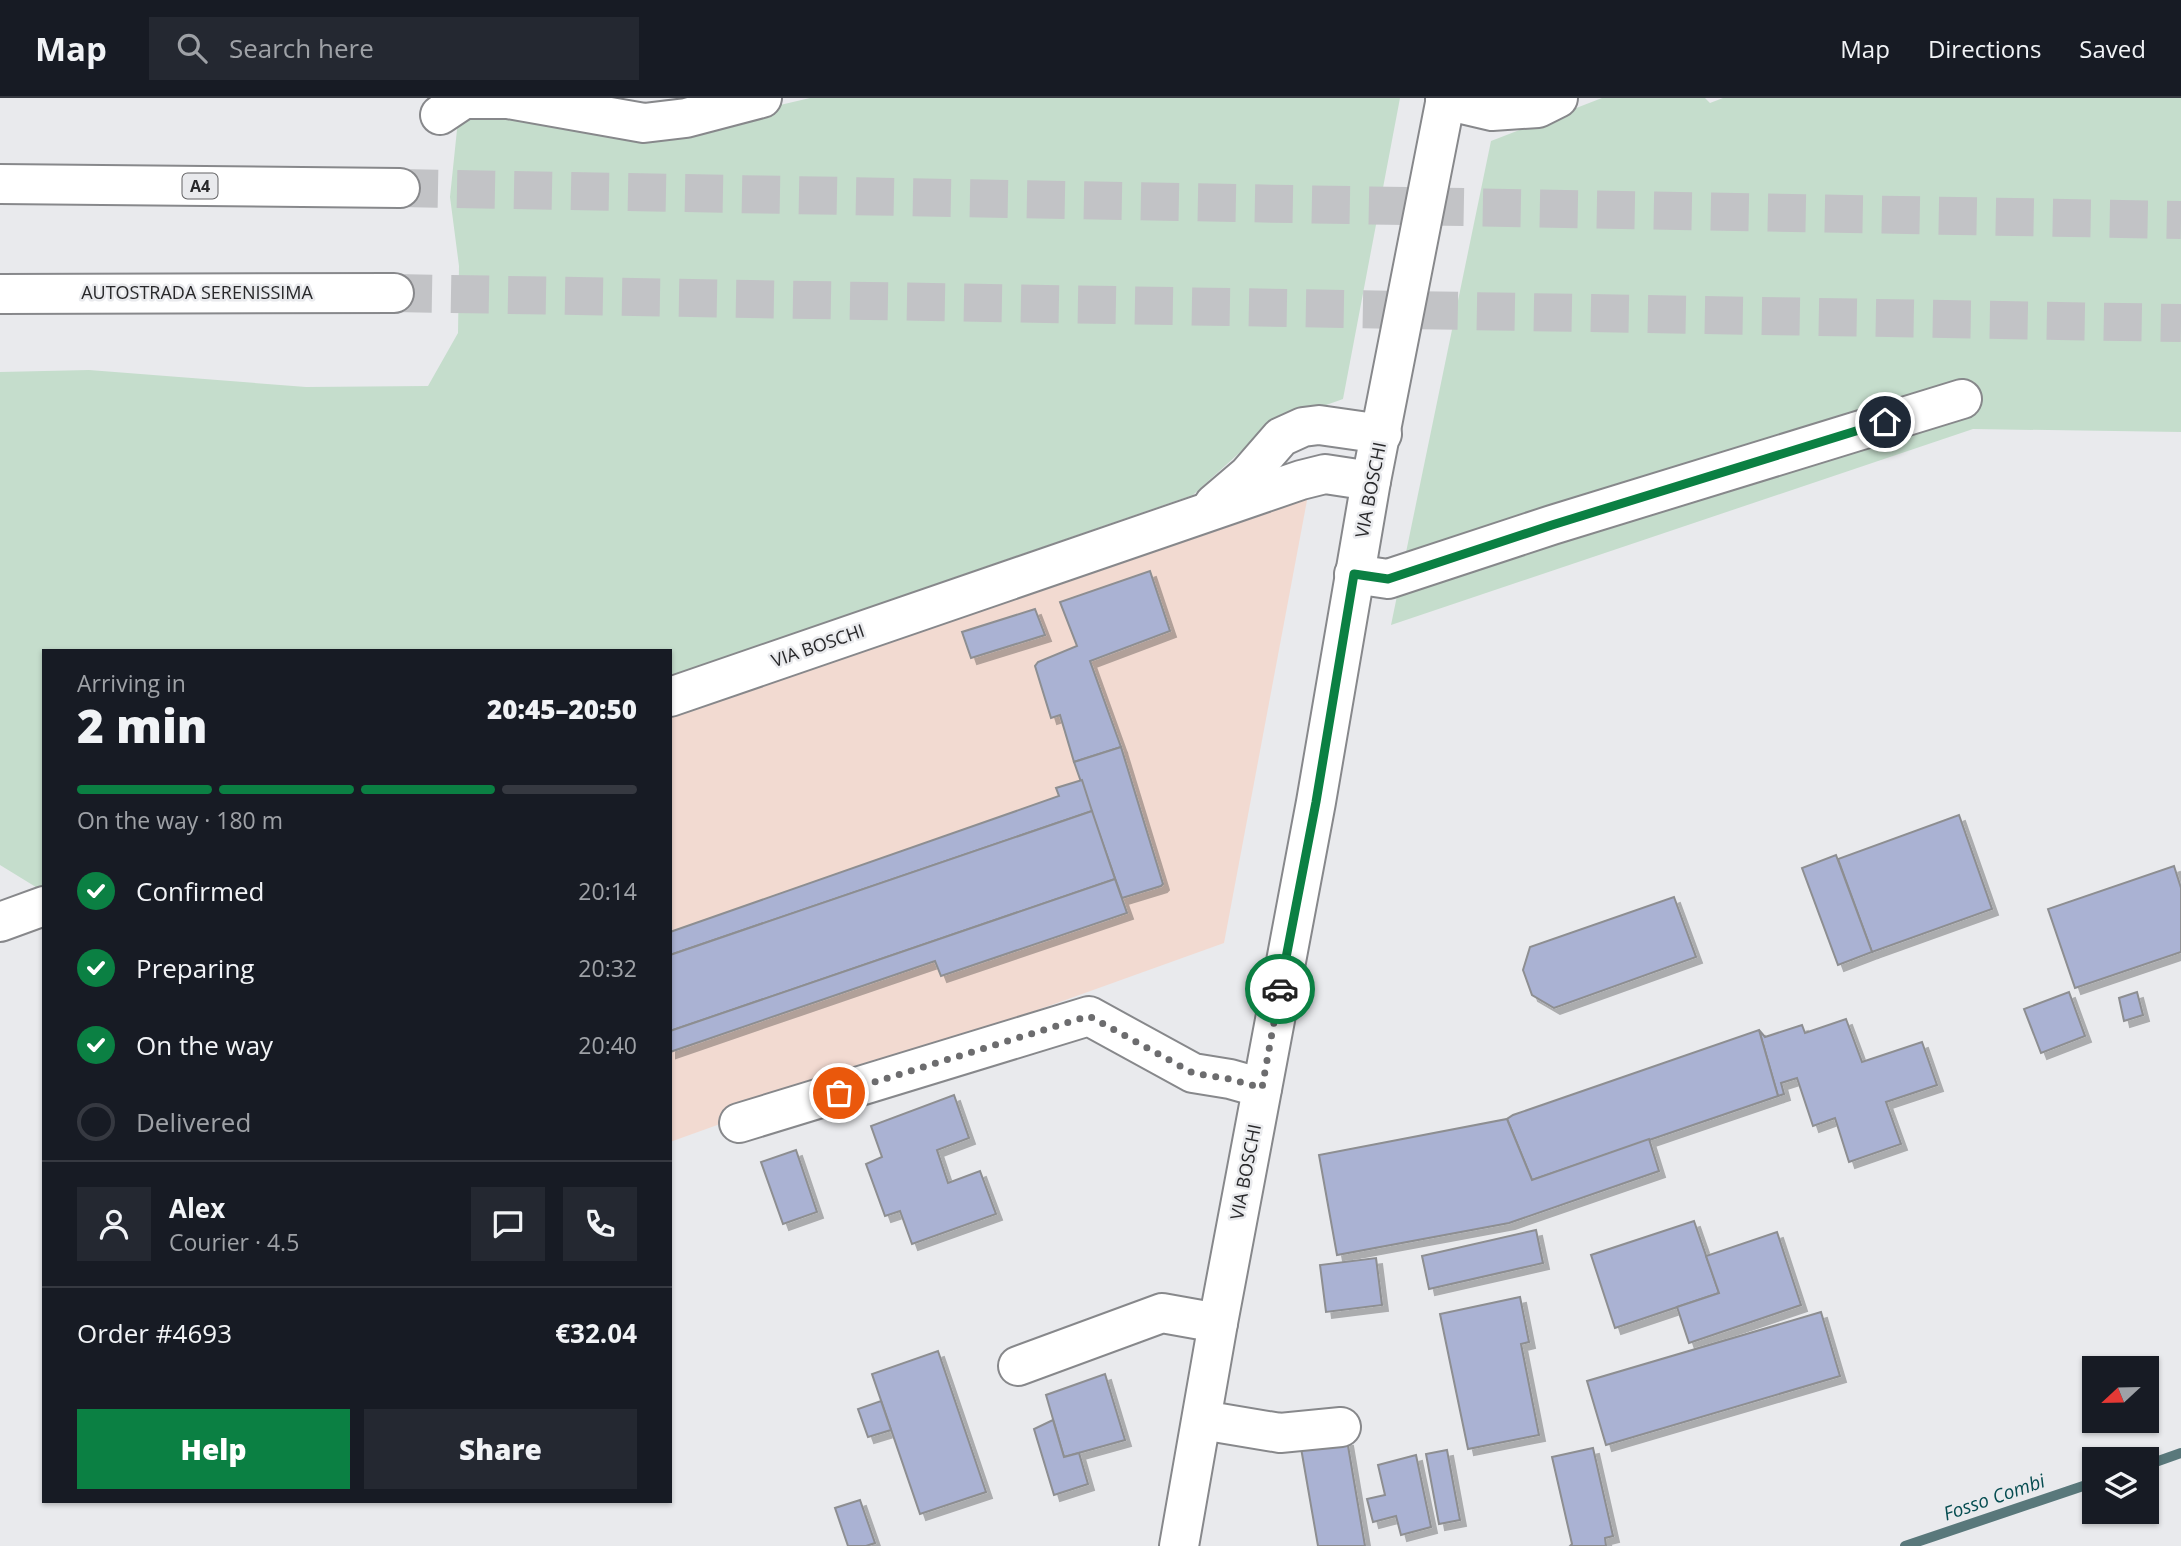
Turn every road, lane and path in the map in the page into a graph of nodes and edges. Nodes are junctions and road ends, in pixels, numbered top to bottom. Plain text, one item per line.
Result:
1 (762, 98) edge
2 (1558, 98) edge
3 (1446, 99) edge
4 (440, 115) dead end
5 (0, 184) edge
6 (400, 188) tunnel mouth
7 (394, 293) tunnel mouth
8 (0, 294) edge
9 (1962, 399) dead end
10 (1382, 434) junction
11 (1371, 481) junction
12 (1204, 513) junction
13 (1354, 574) junction
14 (672, 696) edge
15 (42, 906) edge
16 (3, 913) edge
17 (1262, 1088) junction
18 (739, 1123) dead end
19 (1218, 1323) junction
20 (1018, 1366) dead end
21 (1202, 1420) junction
22 (1340, 1427) dead end
23 (1179, 1546) edge

1 - 4 main road
2 - 3 main road
3 - 10 main road, VIA BOSCHI
5 - 6 main road, A4
7 - 8 main road, AUTOSTRADA SERENISSIMA
9 - 13 main road
10 - 11 main road, VIA BOSCHI
10 - 12 main road
11 - 12 main road, VIA BOSCHI
11 - 13 main road, VIA BOSCHI
12 - 14 main road, VIA BOSCHI
13 - 17 main road, VIA BOSCHI
15 - 16 main road
17 - 18 main road
17 - 19 main road, VIA BOSCHI
19 - 20 main road
19 - 21 main road, VIA BOSCHI
21 - 22 main road
21 - 23 main road, VIA BOSCHI

